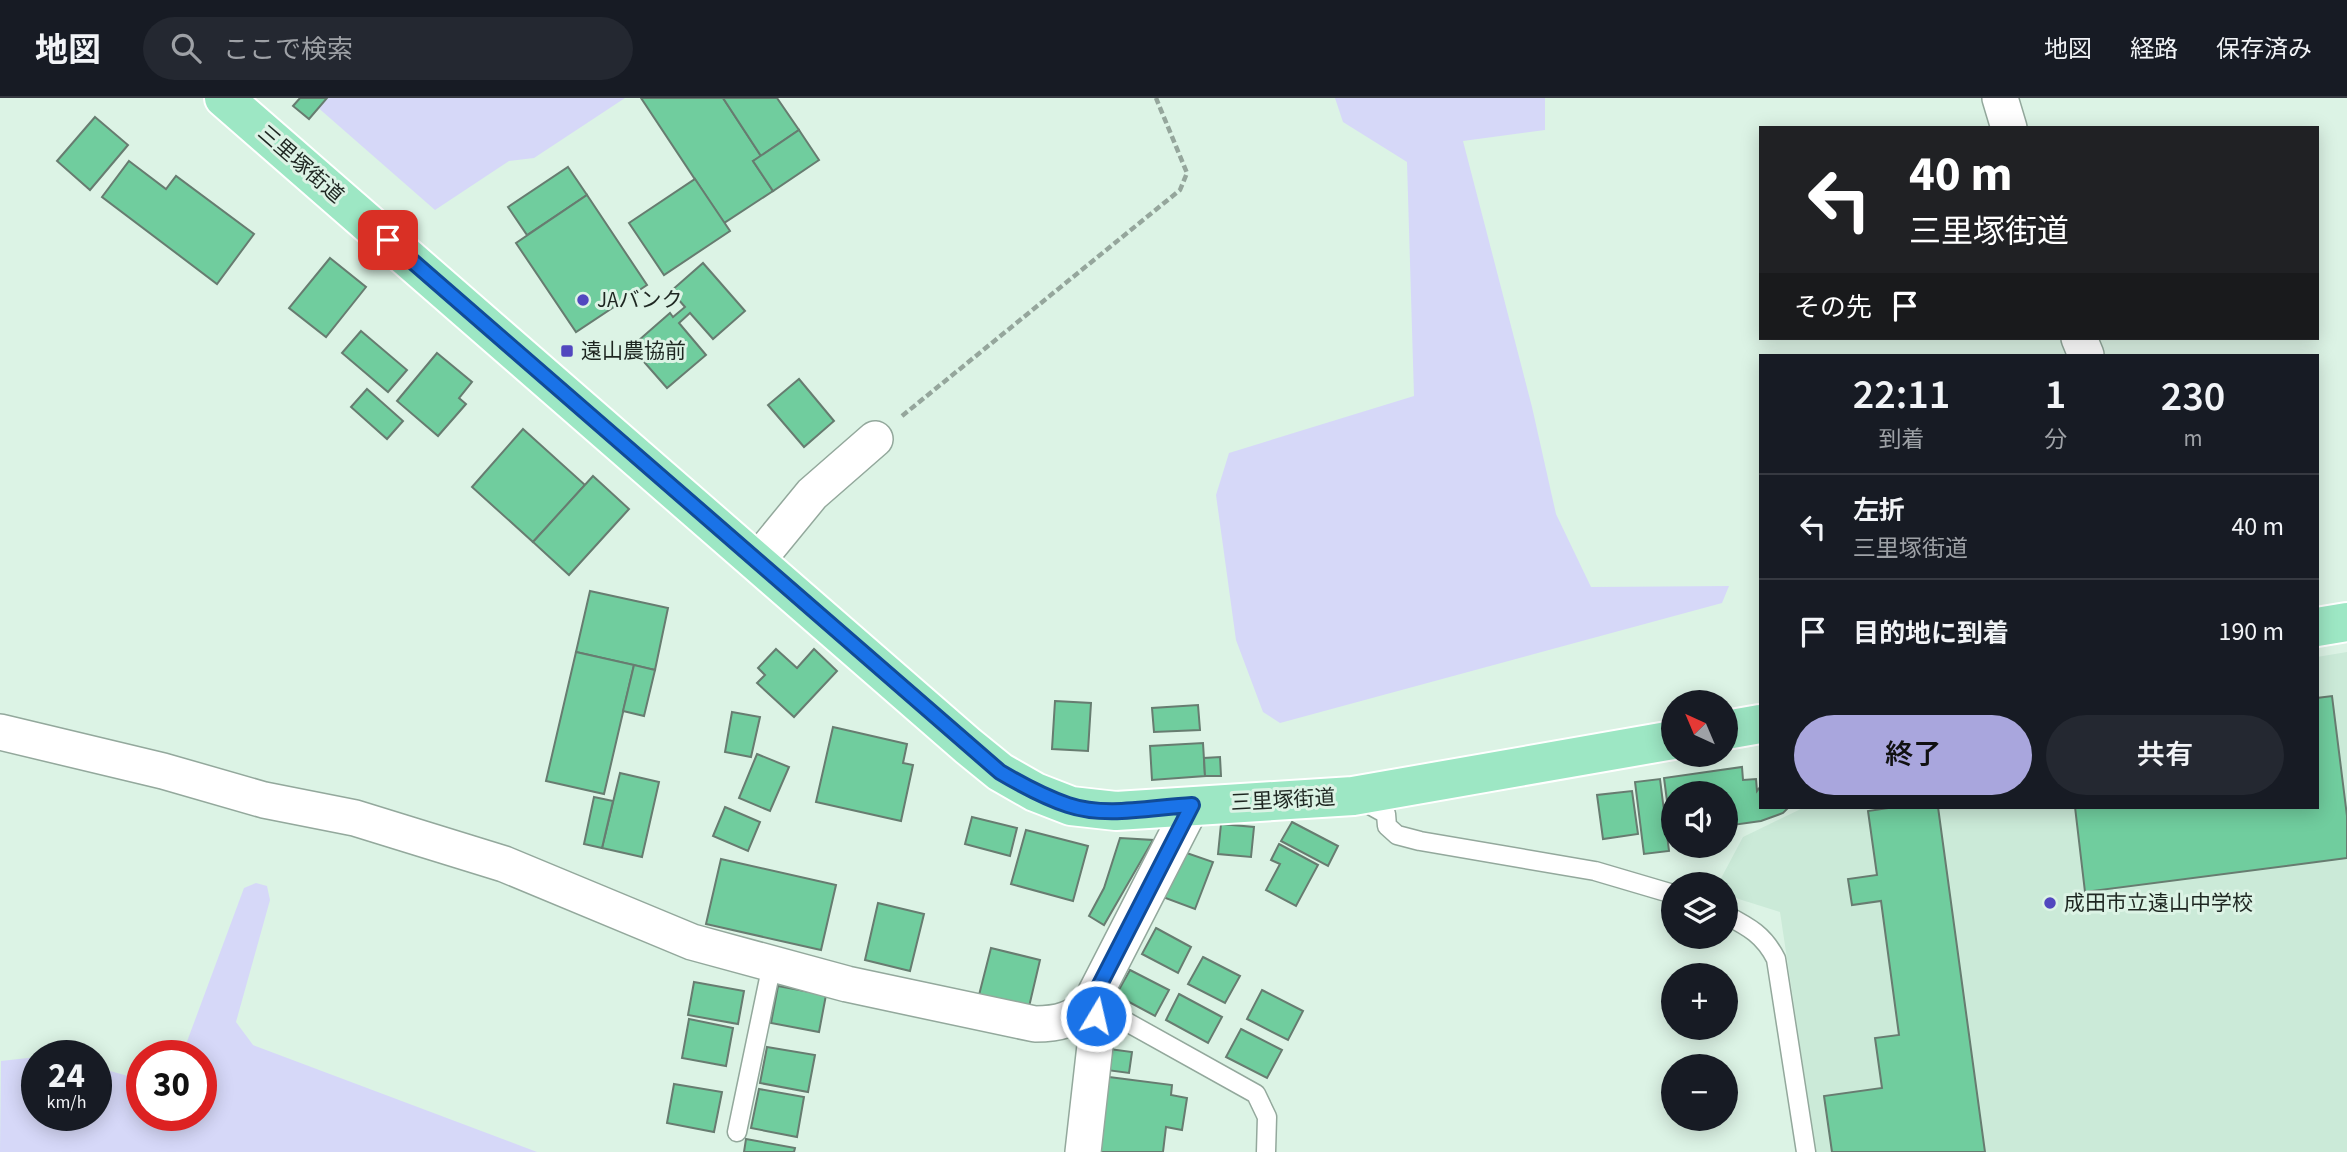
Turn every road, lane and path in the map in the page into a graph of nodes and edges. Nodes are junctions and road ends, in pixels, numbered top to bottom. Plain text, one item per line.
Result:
1 (224, 98) edge
2 (1156, 98) edge
3 (2000, 98) edge
4 (2008, 126) edge
5 (874, 439) joint
6 (758, 560) junction
7 (2347, 621) edge
8 (2319, 627) edge
9 (1759, 724) edge
10 (1738, 728) edge
11 (0, 732) edge
12 (1661, 742) edge
13 (1353, 796) junction
14 (1192, 805) junction
15 (1661, 890) edge
16 (1738, 921) edge
17 (772, 964) junction
18 (1091, 1002) junction
19 (737, 1132) dead end
20 (1083, 1152) edge
21 (1266, 1152) edge
22 (1806, 1152) edge

1 - 6 main road, 三里塚街道
2 - 5 path
3 - 4 street
5 - 6 street
6 - 14 main road, 三里塚街道
7 - 8 main road
9 - 10 main road
11 - 17 street
12 - 13 main road, 三里塚街道
13 - 14 main road, 三里塚街道
13 - 15 lane
14 - 18 street
16 - 22 lane
17 - 18 street
17 - 19 lane
18 - 20 street
18 - 21 lane

